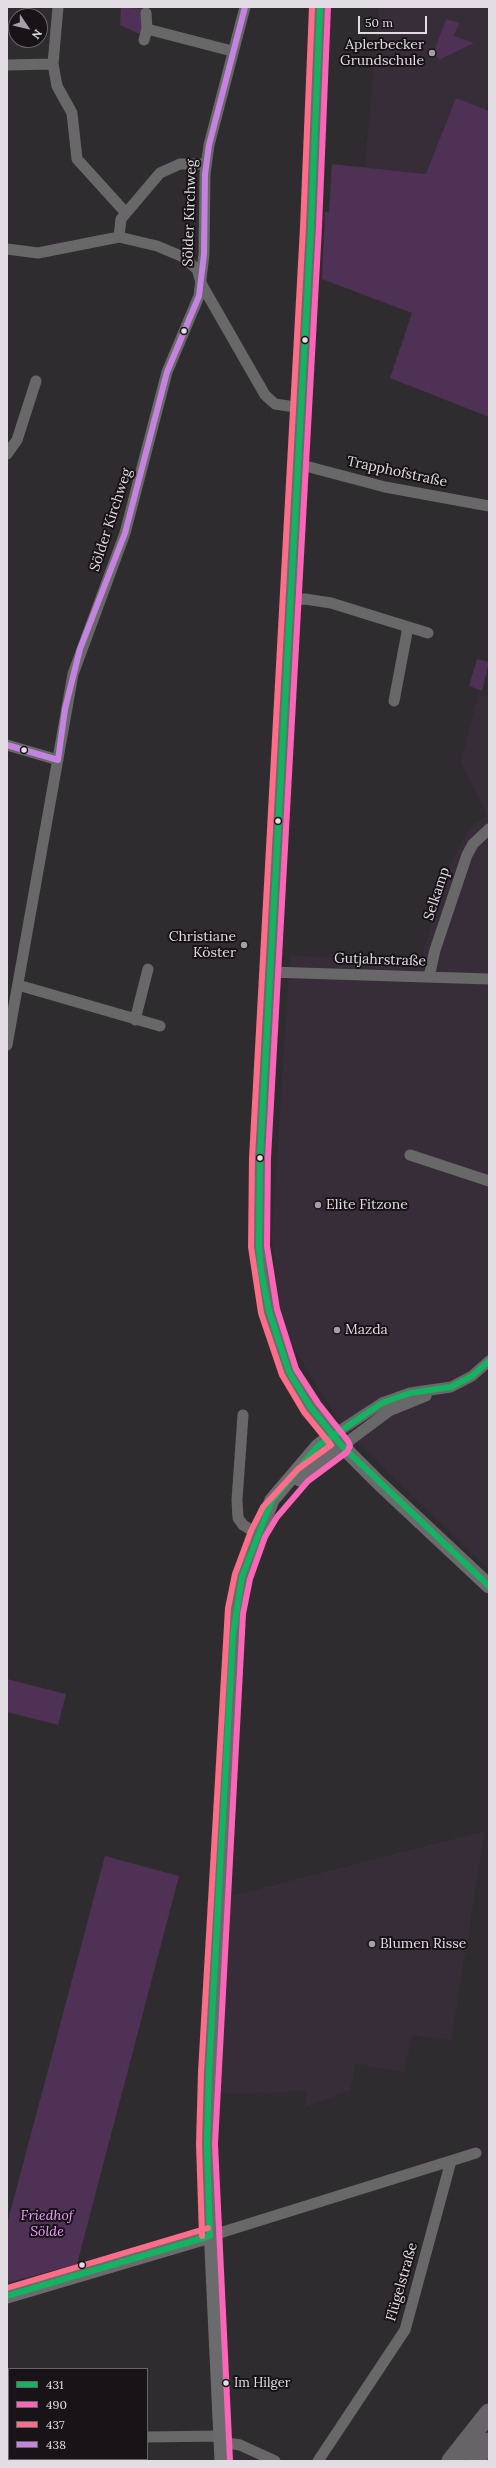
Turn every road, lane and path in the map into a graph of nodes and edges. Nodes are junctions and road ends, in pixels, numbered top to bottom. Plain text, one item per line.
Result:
1 (58, 7) edge
2 (245, 7) edge
3 (320, 7) edge
4 (146, 13) dead end
5 (232, 51) junction
6 (53, 64) junction
7 (7, 65) edge
8 (206, 164) junction
9 (126, 213) junction
10 (119, 237) junction
11 (7, 249) edge
12 (202, 285) junction
13 (36, 381) dead end
14 (302, 408) junction
15 (7, 454) edge
16 (298, 464) junction
17 (489, 506) edge
18 (290, 600) junction
19 (408, 627) junction
20 (428, 633) dead end
21 (394, 701) dead end
22 (7, 745) edge
23 (58, 760) junction
24 (489, 829) edge
25 (148, 969) dead end
26 (270, 972) junction
27 (429, 977) junction
28 (489, 979) edge
29 (18, 985) junction
30 (135, 1020) junction
31 (160, 1026) dead end
32 (7, 1045) edge
33 (410, 1154) dead end
34 (489, 1181) edge
35 (489, 1361) edge
36 (243, 1415) dead end
37 (337, 1441) junction
38 (258, 1534) junction
39 (489, 1586) edge
40 (476, 2153) dead end
41 (451, 2161) junction
42 (210, 2236) junction
43 (7, 2296) edge
44 (489, 2413) edge
45 (148, 2437) edge
46 (221, 2439) junction
47 (489, 2442) edge
48 (222, 2461) edge
49 (275, 2461) edge
50 (318, 2461) edge
51 (451, 2461) edge
52 (474, 2461) edge

1 - 6 street
2 - 5 street, Sölder Kirchweg
3 - 14 main road
4 - 5 street
5 - 8 street, Sölder Kirchweg
6 - 7 street
6 - 9 street
8 - 9 street
8 - 12 street, Sölder Kirchweg
9 - 10 street
10 - 11 street
10 - 12 street
12 - 14 street
12 - 23 street, Sölder Kirchweg
13 - 15 street
14 - 16 main road
16 - 17 street, Trapphofstraße
16 - 18 main road
18 - 19 street
18 - 26 main road
19 - 20 street
19 - 21 street
22 - 23 street
23 - 29 street, Sölder Kirchweg
24 - 27 street, Selkamp
25 - 30 street
26 - 27 street, Gutjahrstraße
26 - 37 main road
27 - 28 street, Gutjahrstraße
29 - 30 street
29 - 32 street, Sölder Kirchweg
30 - 31 street
33 - 34 street
35 - 37 street
36 - 38 street
37 - 38 main road
37 - 39 main road
38 - 42 main road
40 - 41 street
41 - 42 street
41 - 50 street, Flügelstraße
42 - 43 main road
42 - 46 main road
44 - 51 highway
45 - 46 street
46 - 48 main road
46 - 49 street
47 - 52 highway

